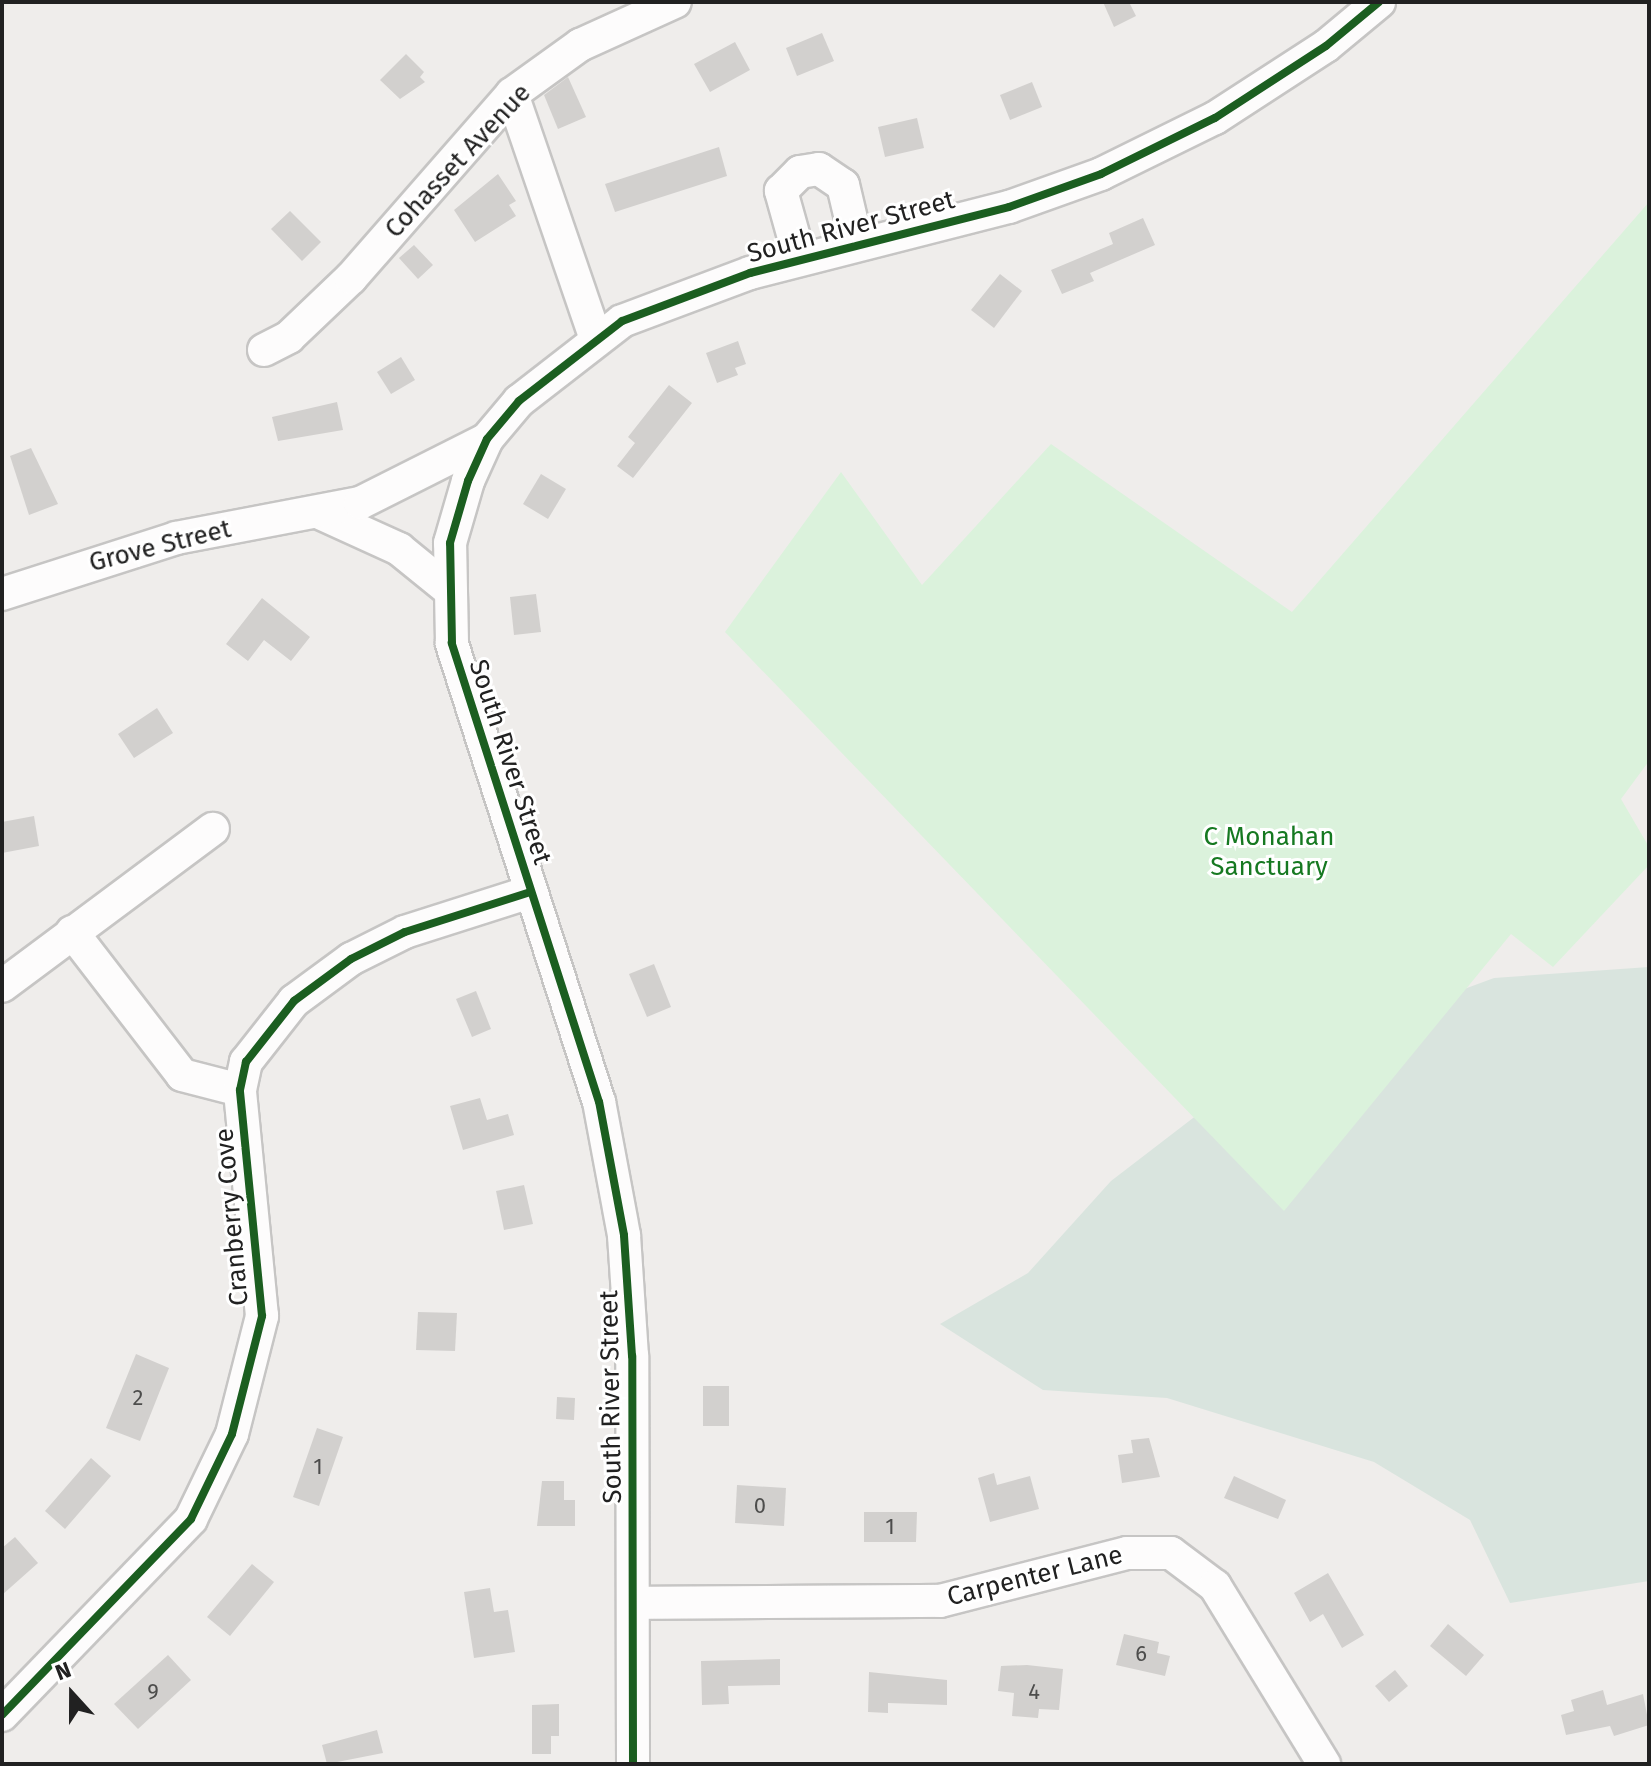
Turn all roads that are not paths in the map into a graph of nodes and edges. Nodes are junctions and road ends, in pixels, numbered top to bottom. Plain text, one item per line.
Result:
1 (675, 2) edge
2 (1379, 2) edge
3 (512, 94) junction
4 (857, 244) junction
5 (800, 259) junction
6 (596, 339) junction
7 (264, 350) dead end
8 (487, 439) junction
9 (322, 514) junction
10 (447, 588) junction
11 (2, 594) edge
12 (213, 829) dead end
13 (530, 892) junction
14 (72, 932) junction
15 (2, 986) edge
16 (240, 1090) junction
17 (633, 1603) junction
18 (2, 1715) edge
19 (633, 1764) edge
20 (1324, 1764) edge

1 - 3 street, Cohasset Avenue
2 - 4 street, South River Street
3 - 6 street
3 - 7 street, Cohasset Avenue
4 - 5 street, South River Street
4 - 5 street
5 - 6 street, South River Street
6 - 8 street, South River Street
8 - 9 street, Grove Street
8 - 10 street, South River Street
9 - 10 street
9 - 11 street, Grove Street
10 - 13 street, South River Street
12 - 14 street
13 - 16 street, Cranberry Cove
13 - 17 street, South River Street
14 - 15 street
14 - 16 street, Cranberry Cove
16 - 18 street, Cranberry Cove
17 - 19 street, South River Street
17 - 20 street, Carpenter Lane

